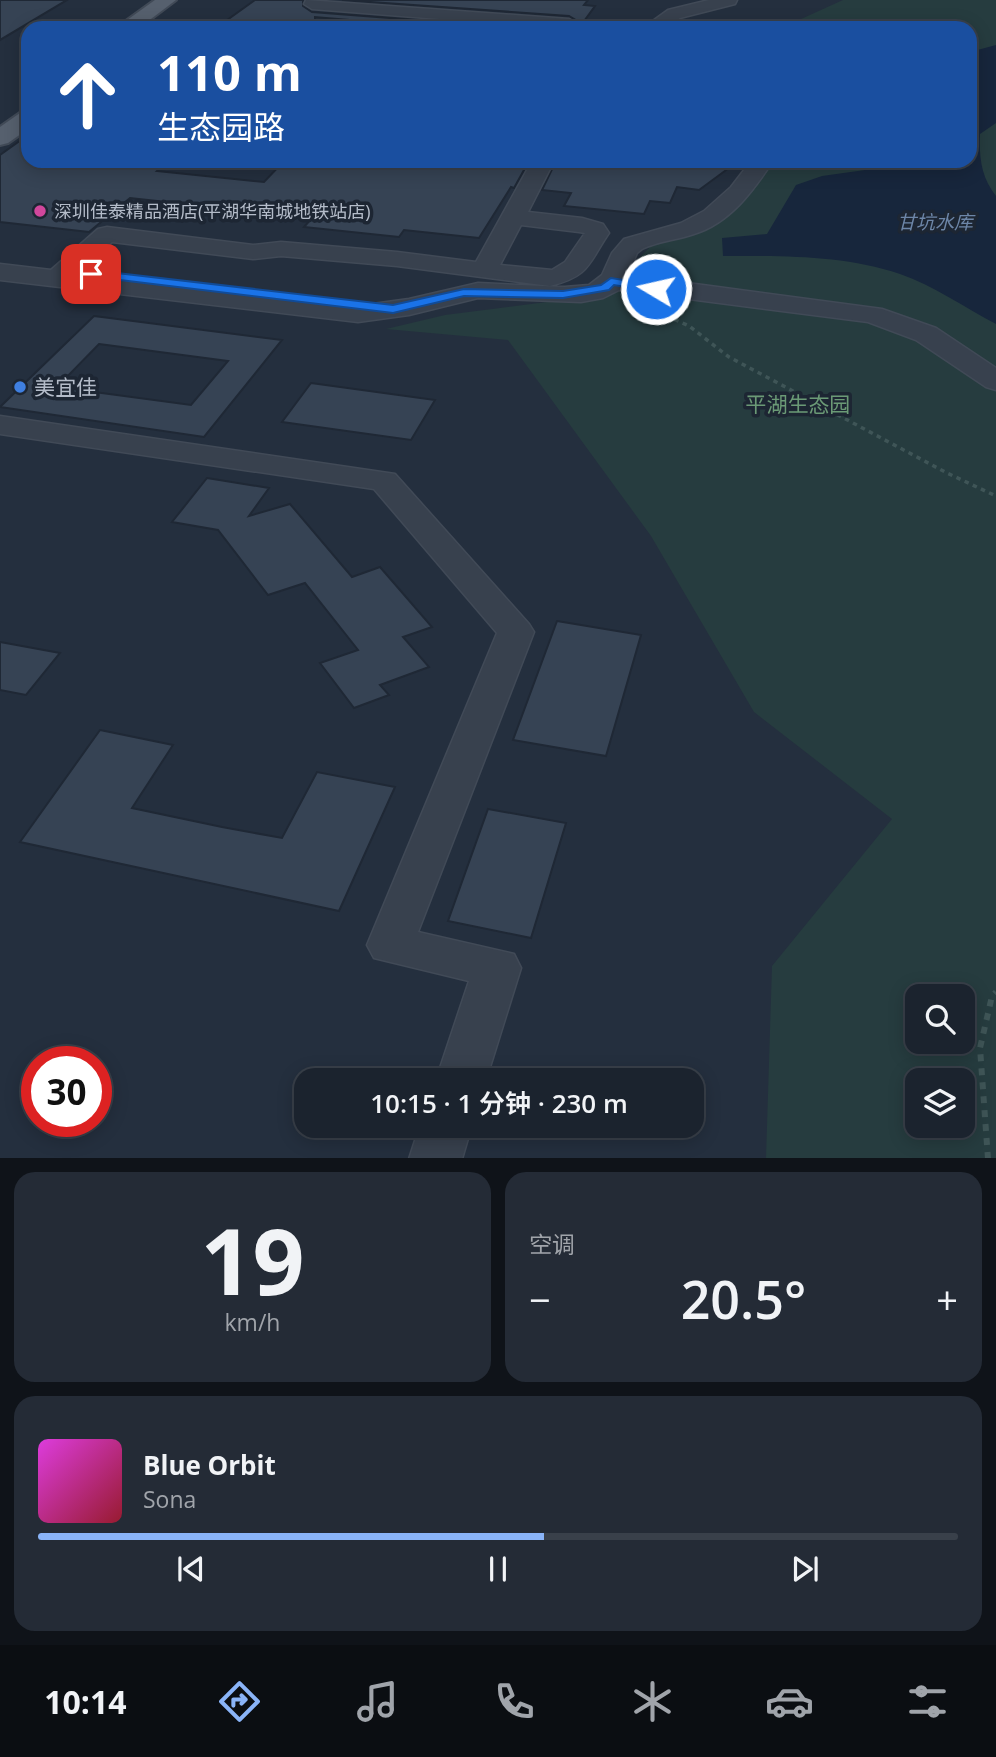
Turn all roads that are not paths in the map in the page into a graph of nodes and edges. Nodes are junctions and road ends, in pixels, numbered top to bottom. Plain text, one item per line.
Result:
1 (167, 0) edge
2 (452, 0) edge
3 (729, 0) edge
4 (312, 4) dead end
5 (186, 7) dead end
6 (438, 14) junction
7 (136, 21) edge
8 (166, 21) edge
9 (530, 21) edge
10 (663, 21) edge
11 (21, 100) edge
12 (0, 114) edge
13 (21, 123) edge
14 (0, 138) edge
15 (539, 168) edge
16 (757, 168) edge
17 (513, 217) junction
18 (0, 263) edge
19 (63, 271) junction
20 (484, 271) junction
21 (0, 272) edge
22 (611, 281) junction
23 (393, 309) junction
24 (996, 381) edge
25 (0, 425) edge
26 (465, 1068) edge
27 (442, 1138) edge
28 (435, 1158) edge

1 - 7 main road
2 - 6 street
3 - 10 street
4 - 6 street
5 - 8 main road
6 - 9 street
11 - 12 main road
13 - 14 main road
15 - 17 street
16 - 22 street
17 - 20 street
17 - 20 street
18 - 19 street
19 - 20 street
19 - 23 street
21 - 23 street
22 - 23 street
22 - 24 street
25 - 26 street
27 - 28 street

